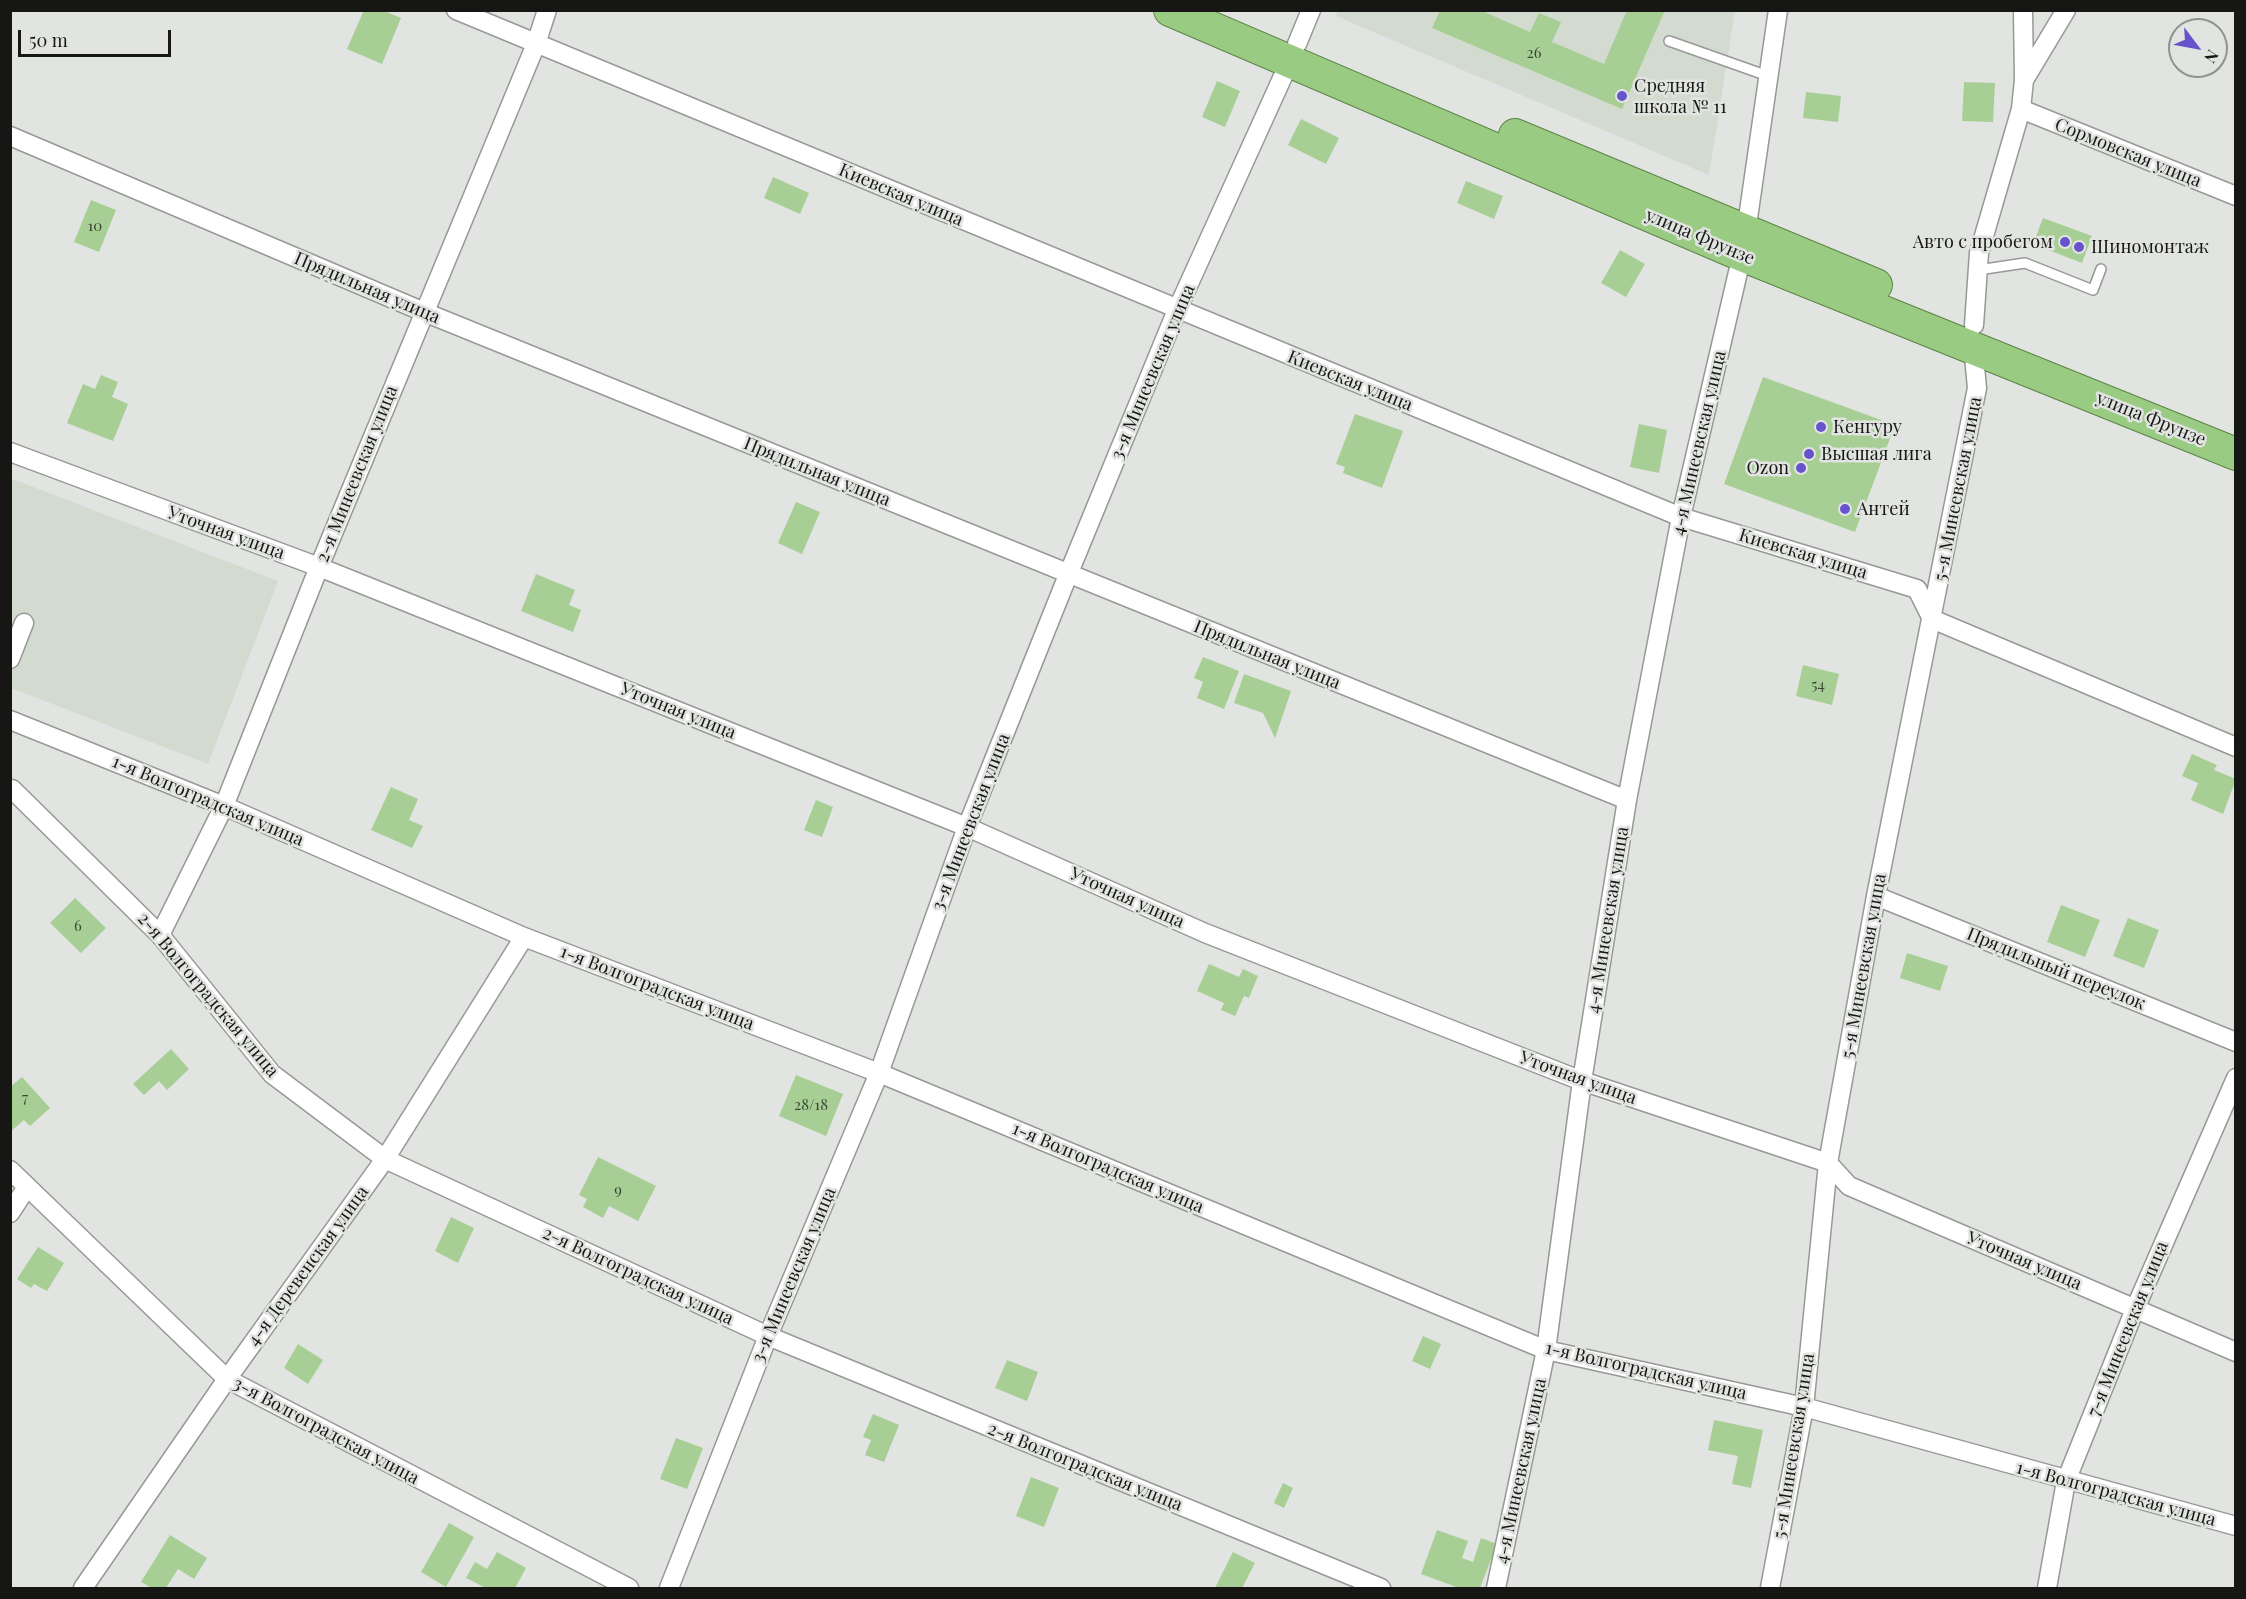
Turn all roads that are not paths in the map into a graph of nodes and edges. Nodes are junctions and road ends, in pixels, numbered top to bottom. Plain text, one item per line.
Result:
1 (456, 10) edge
2 (547, 10) edge
3 (1170, 10) edge
4 (1220, 10) edge
5 (1311, 10) edge
6 (1778, 10) edge
7 (2023, 10) edge
8 (2066, 10) edge
9 (1670, 41) dead end
10 (536, 44) junction
11 (1293, 53) junction
12 (1768, 76) junction
13 (2024, 80) junction
14 (2021, 110) junction
15 (10, 136) edge
16 (2235, 196) edge
17 (1744, 244) junction
18 (2101, 269) dead end
19 (1978, 270) junction
20 (1177, 310) junction
21 (424, 312) junction
22 (1973, 336) junction
23 (2235, 431) edge
24 (10, 452) edge
25 (2235, 454) edge
26 (1682, 517) junction
27 (319, 567) junction
28 (1068, 575) junction
29 (1932, 619) junction
30 (24, 623) dead end
31 (10, 659) edge
32 (10, 720) edge
33 (2235, 747) edge
34 (12, 789) dead end
35 (1627, 800) junction
36 (224, 806) junction
37 (967, 827) junction
38 (1876, 896) junction
39 (160, 934) junction
40 (524, 937) junction
41 (2235, 1042) edge
42 (879, 1072) junction
43 (2235, 1078) edge
44 (1582, 1081) junction
45 (385, 1159) junction
46 (1828, 1162) junction
47 (10, 1170) edge
48 (27, 1187) junction
49 (10, 1213) edge
50 (2135, 1309) junction
51 (768, 1336) junction
52 (1546, 1350) junction
53 (2235, 1352) edge
54 (227, 1379) junction
55 (1804, 1407) junction
56 (2066, 1481) junction
57 (2235, 1526) edge
58 (83, 1588) edge
59 (628, 1588) edge
60 (669, 1588) edge
61 (1381, 1588) edge
62 (1496, 1588) edge
63 (1770, 1588) edge
64 (2047, 1588) edge

1 - 10 street, Киевская улица
2 - 10 street, 2-я Минеевская улица
3 - 11 highway, улица Фрунзе
4 - 11 highway, улица Фрунзе
5 - 11 street, 3-я Минеевская улица
6 - 12 street, 4-я Минеевская улица
7 - 13 street, 5-я Минеевская улица
8 - 13 street
9 - 12 lane
10 - 20 street, Киевская улица
10 - 21 street, 2-я Минеевская улица
11 - 17 highway, улица Фрунзе
11 - 20 street, 3-я Минеевская улица
12 - 17 street, 4-я Минеевская улица
13 - 14 street, 5-я Минеевская улица
14 - 16 street, Сормовская улица
14 - 19 street, 5-я Минеевская улица
15 - 21 street, Прядильная улица
17 - 22 highway, улица Фрунзе
17 - 26 street, 4-я Минеевская улица
18 - 19 lane
19 - 22 street, 5-я Минеевская улица
20 - 26 street, Киевская улица
20 - 28 street, 3-я Минеевская улица
21 - 27 street, 2-я Минеевская улица
21 - 28 street, Прядильная улица
22 - 23 highway, улица Фрунзе
22 - 25 highway, улица Фрунзе
22 - 29 street, 5-я Минеевская улица
24 - 27 street, Уточная улица
26 - 29 street, Киевская улица
26 - 35 street, 4-я Минеевская улица
27 - 36 street, 2-я Минеевская улица
27 - 37 street, Уточная улица
28 - 35 street, Прядильная улица
28 - 37 street, 3-я Минеевская улица
29 - 33 street
29 - 38 street, 5-я Минеевская улица
30 - 31 street
32 - 36 street, 1-я Волгоградская улица
34 - 39 street, 2-я Волгоградская улица
35 - 44 street, 4-я Минеевская улица
36 - 39 street, 2-я Минеевская улица
36 - 40 street, 1-я Волгоградская улица
37 - 42 street, 3-я Минеевская улица
37 - 44 street, Уточная улица
38 - 41 street, Прядильный переулок
38 - 46 street, 5-я Минеевская улица
39 - 45 street, 2-я Волгоградская улица
40 - 42 street, 1-я Волгоградская улица
40 - 45 street, 4-я Деревенская улица
42 - 51 street, 3-я Минеевская улица
42 - 52 street, 1-я Волгоградская улица
43 - 50 street, 7-я Минеевская улица
44 - 46 street, Уточная улица
44 - 52 street, 4-я Минеевская улица
45 - 51 street, 2-я Волгоградская улица
45 - 54 street, 4-я Деревенская улица
46 - 50 street, Уточная улица
46 - 55 street, 5-я Минеевская улица
47 - 48 street, 3-я Волгоградская улица
48 - 49 street
48 - 54 street, 3-я Волгоградская улица
50 - 53 street, Уточная улица
50 - 56 street, 7-я Минеевская улица
51 - 60 street, 3-я Минеевская улица
51 - 61 street, 2-я Волгоградская улица
52 - 55 street, 1-я Волгоградская улица
52 - 62 street, 4-я Минеевская улица
54 - 58 street, 4-я Деревенская улица
54 - 59 street, 3-я Волгоградская улица
55 - 56 street, 1-я Волгоградская улица
55 - 63 street, 5-я Минеевская улица
56 - 57 street, 1-я Волгоградская улица
56 - 64 street, 7-я Минеевская улица

